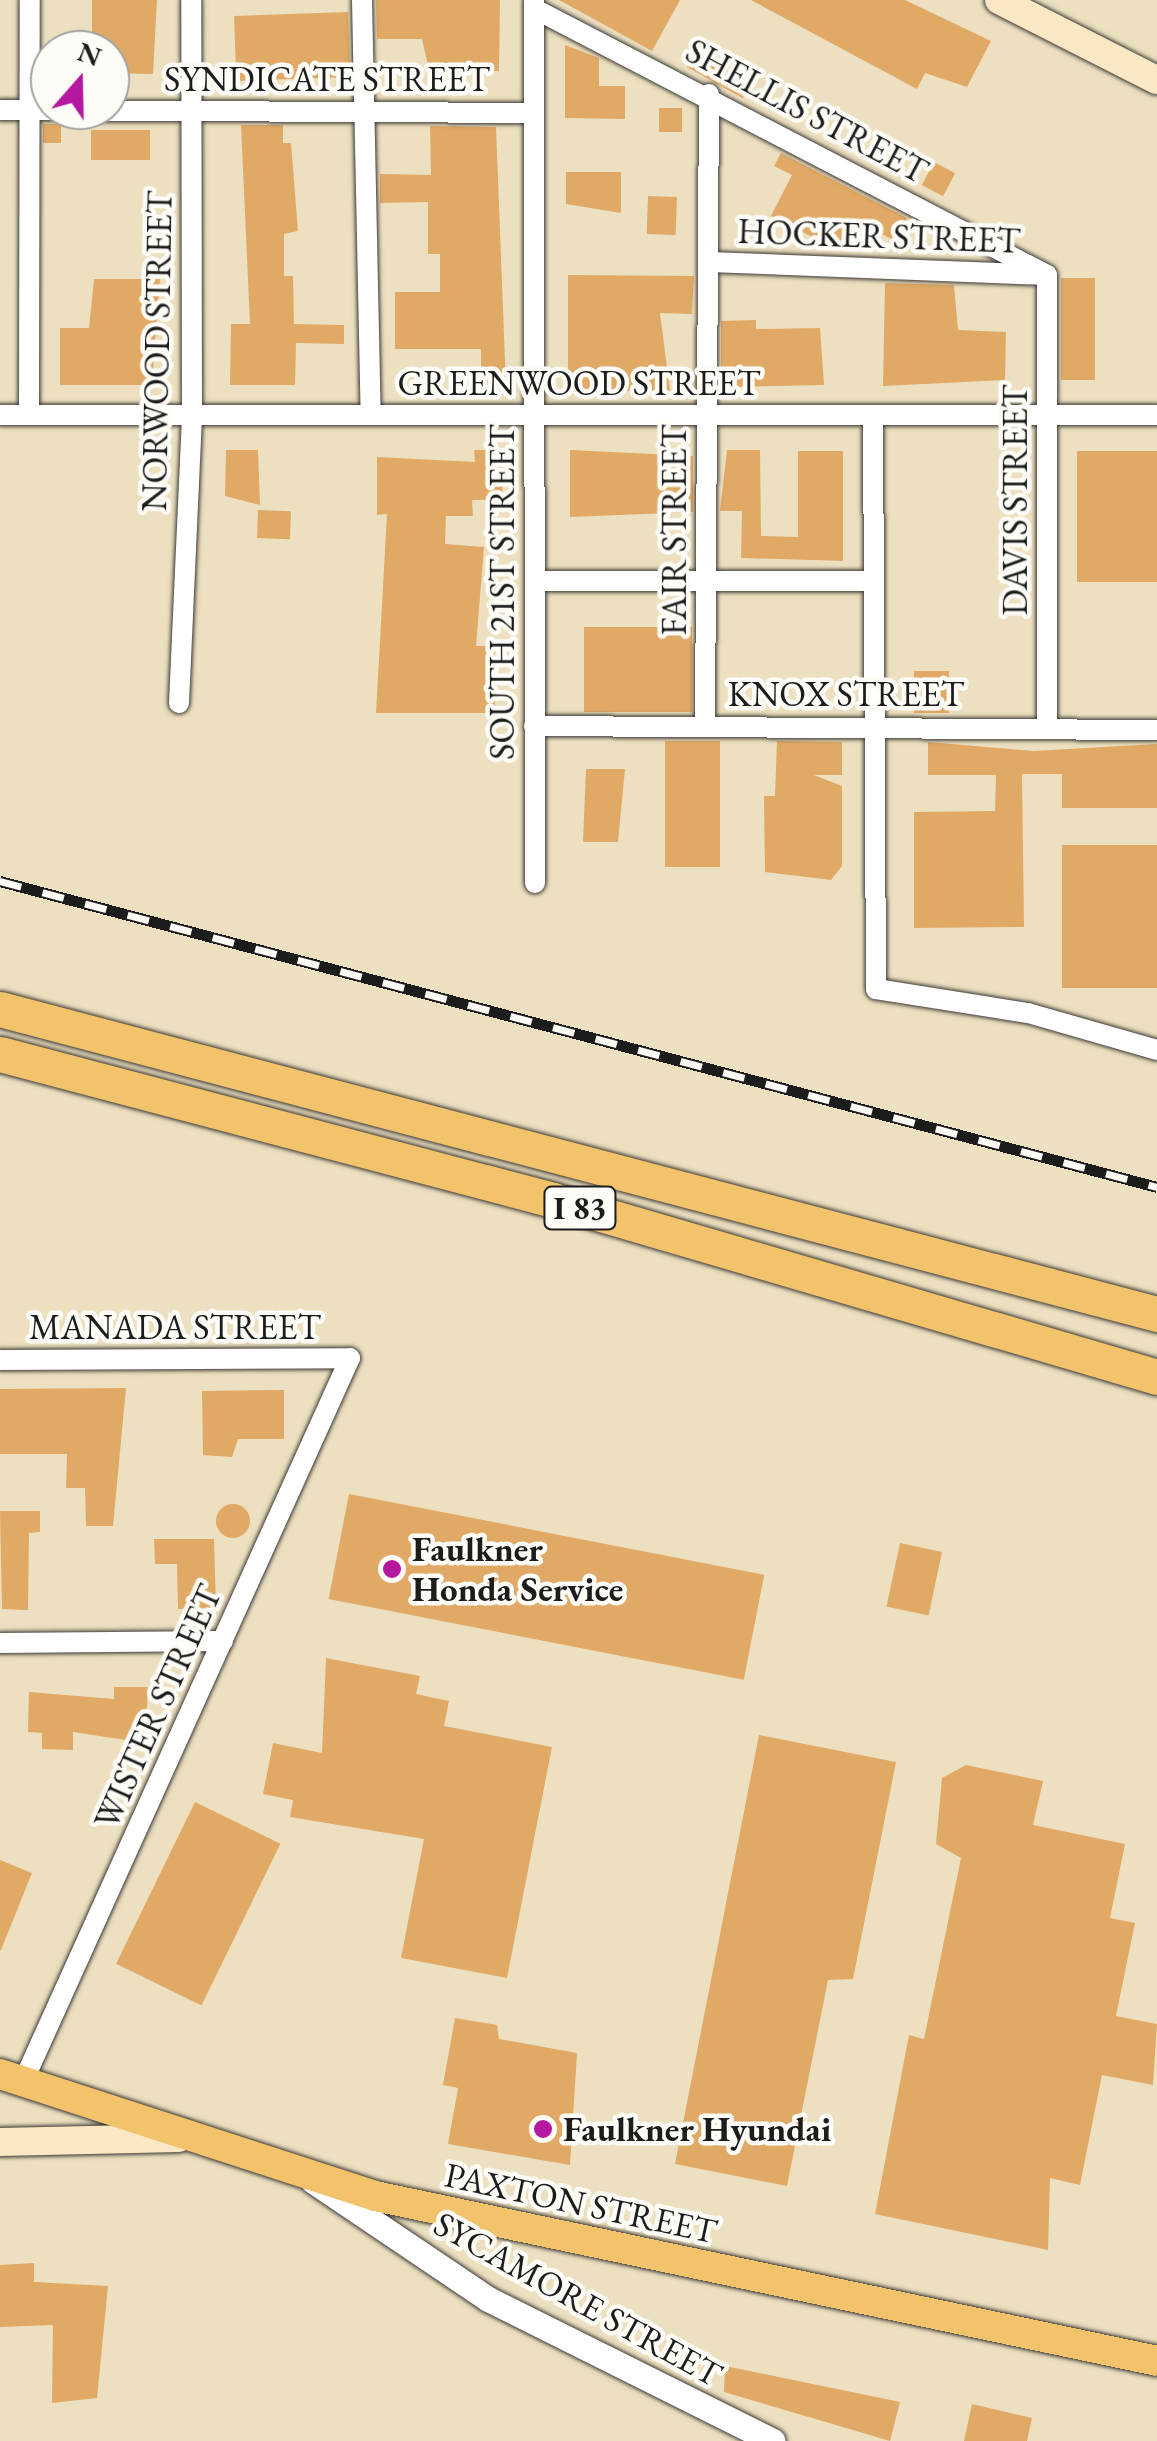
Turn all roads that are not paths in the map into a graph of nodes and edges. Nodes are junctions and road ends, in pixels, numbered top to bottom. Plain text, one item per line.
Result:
1 (30, 0) edge
2 (191, 0) edge
3 (362, 0) edge
4 (998, 0) edge
5 (534, 4) edge
6 (30, 30) edge
7 (1157, 80) edge
8 (710, 94) junction
9 (0, 110) edge
10 (30, 110) edge
11 (130, 111) edge
12 (192, 111) junction
13 (364, 112) junction
14 (533, 113) junction
15 (31, 130) edge
16 (709, 262) junction
17 (1048, 276) junction
18 (0, 415) edge
19 (29, 415) junction
20 (192, 415) junction
21 (371, 415) junction
22 (534, 415) junction
23 (708, 415) junction
24 (1157, 415) edge
25 (873, 416) junction
26 (1047, 416) junction
27 (534, 580) junction
28 (708, 580) junction
29 (874, 580) junction
30 (179, 704) dead end
31 (1047, 725) junction
32 (534, 726) junction
33 (705, 726) junction
34 (874, 727) junction
35 (1157, 730) edge
36 (535, 883) dead end
37 (0, 1009) edge
38 (1157, 1050) edge
39 (0, 1054) edge
40 (1157, 1314) edge
41 (350, 1358) joint
42 (0, 1360) edge
43 (1157, 1378) edge
44 (223, 1641) junction
45 (0, 1644) edge
46 (11, 2078) edge
47 (179, 2138) junction
48 (0, 2142) edge
49 (305, 2176) junction
50 (1157, 2361) edge
51 (773, 2441) edge

1 - 6 street
2 - 12 street, NORWOOD STREET
3 - 13 street
4 - 7 main road
5 - 8 street, SHELLIS STREET
5 - 14 street, SOUTH 21ST STREET
8 - 16 street, FAIR STREET
8 - 17 street, SHELLIS STREET
9 - 10 street, SYNDICATE STREET
11 - 12 street, SYNDICATE STREET
12 - 13 street, SYNDICATE STREET
12 - 20 street, NORWOOD STREET
13 - 14 street, SYNDICATE STREET
13 - 21 street
14 - 22 street, SOUTH 21ST STREET
15 - 19 street
16 - 17 street, HOCKER STREET
16 - 23 street, FAIR STREET
17 - 26 street, DAVIS STREET
18 - 19 street, GREENWOOD STREET
19 - 20 street, GREENWOOD STREET
20 - 21 street, GREENWOOD STREET
20 - 30 street, NORWOOD STREET
21 - 22 street, GREENWOOD STREET
22 - 23 street, GREENWOOD STREET
22 - 27 street, SOUTH 21ST STREET
23 - 25 street, GREENWOOD STREET
23 - 28 street, FAIR STREET
24 - 26 street, GREENWOOD STREET
25 - 26 street, GREENWOOD STREET
25 - 29 street
26 - 31 street, DAVIS STREET
27 - 28 street
27 - 32 street, SOUTH 21ST STREET
28 - 29 street
28 - 33 street, FAIR STREET
29 - 34 street
31 - 34 street, KNOX STREET
31 - 35 street, KNOX STREET
32 - 33 street, KNOX STREET
32 - 36 street, SOUTH 21ST STREET
33 - 34 street, KNOX STREET
34 - 38 street
37 - 40 highway, I 83
39 - 43 highway, I 83
41 - 42 street, MANADA STREET
41 - 44 street, WISTER STREET
44 - 45 street
44 - 46 street, WISTER STREET
46 - 47 main road, PAXTON STREET
47 - 48 main road
47 - 49 main road, PAXTON STREET
49 - 50 main road, PAXTON STREET
49 - 51 street, SYCAMORE STREET

